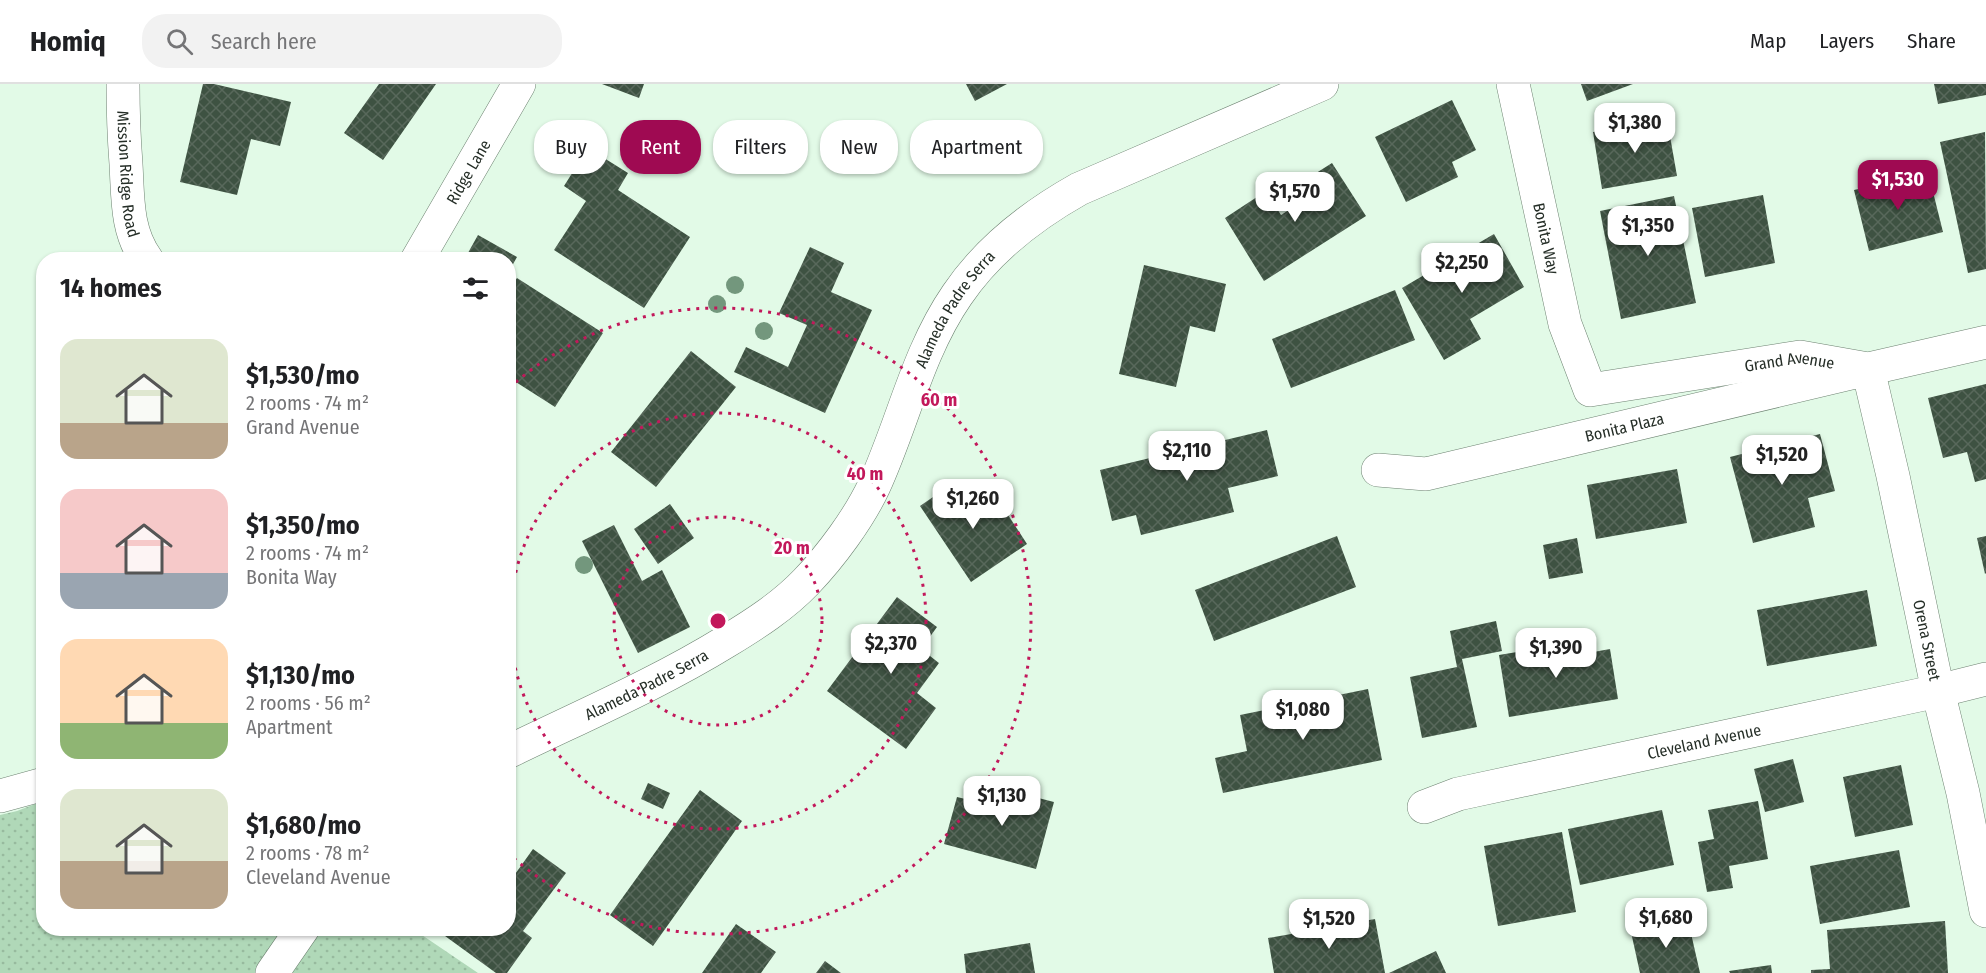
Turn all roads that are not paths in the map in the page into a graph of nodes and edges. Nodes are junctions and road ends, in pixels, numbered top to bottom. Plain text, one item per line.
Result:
1 (123, 84) edge
2 (519, 84) edge
3 (1322, 84) edge
4 (1513, 84) edge
5 (141, 252) edge
6 (422, 252) edge
7 (1986, 342) edge
8 (1868, 369) junction
9 (1590, 390) joint
10 (1378, 470) dead end
11 (1986, 679) edge
12 (1938, 691) junction
13 (516, 748) edge
14 (36, 786) edge
15 (0, 796) edge
16 (1424, 807) dead end
17 (1986, 911) edge
18 (297, 936) edge
19 (272, 973) edge

1 - 5 street, Mission Ridge Road
2 - 6 street, Ridge Lane
3 - 13 street, Alameda Padre Serra
4 - 9 street, Bonita Way
7 - 8 street, Grand Avenue
8 - 9 street, Grand Avenue
8 - 10 street, Bonita Plaza
8 - 12 street, Orena Street
11 - 12 street, Cleveland Avenue
12 - 16 street, Cleveland Avenue
12 - 17 street, Orena Street
14 - 15 street
18 - 19 street

